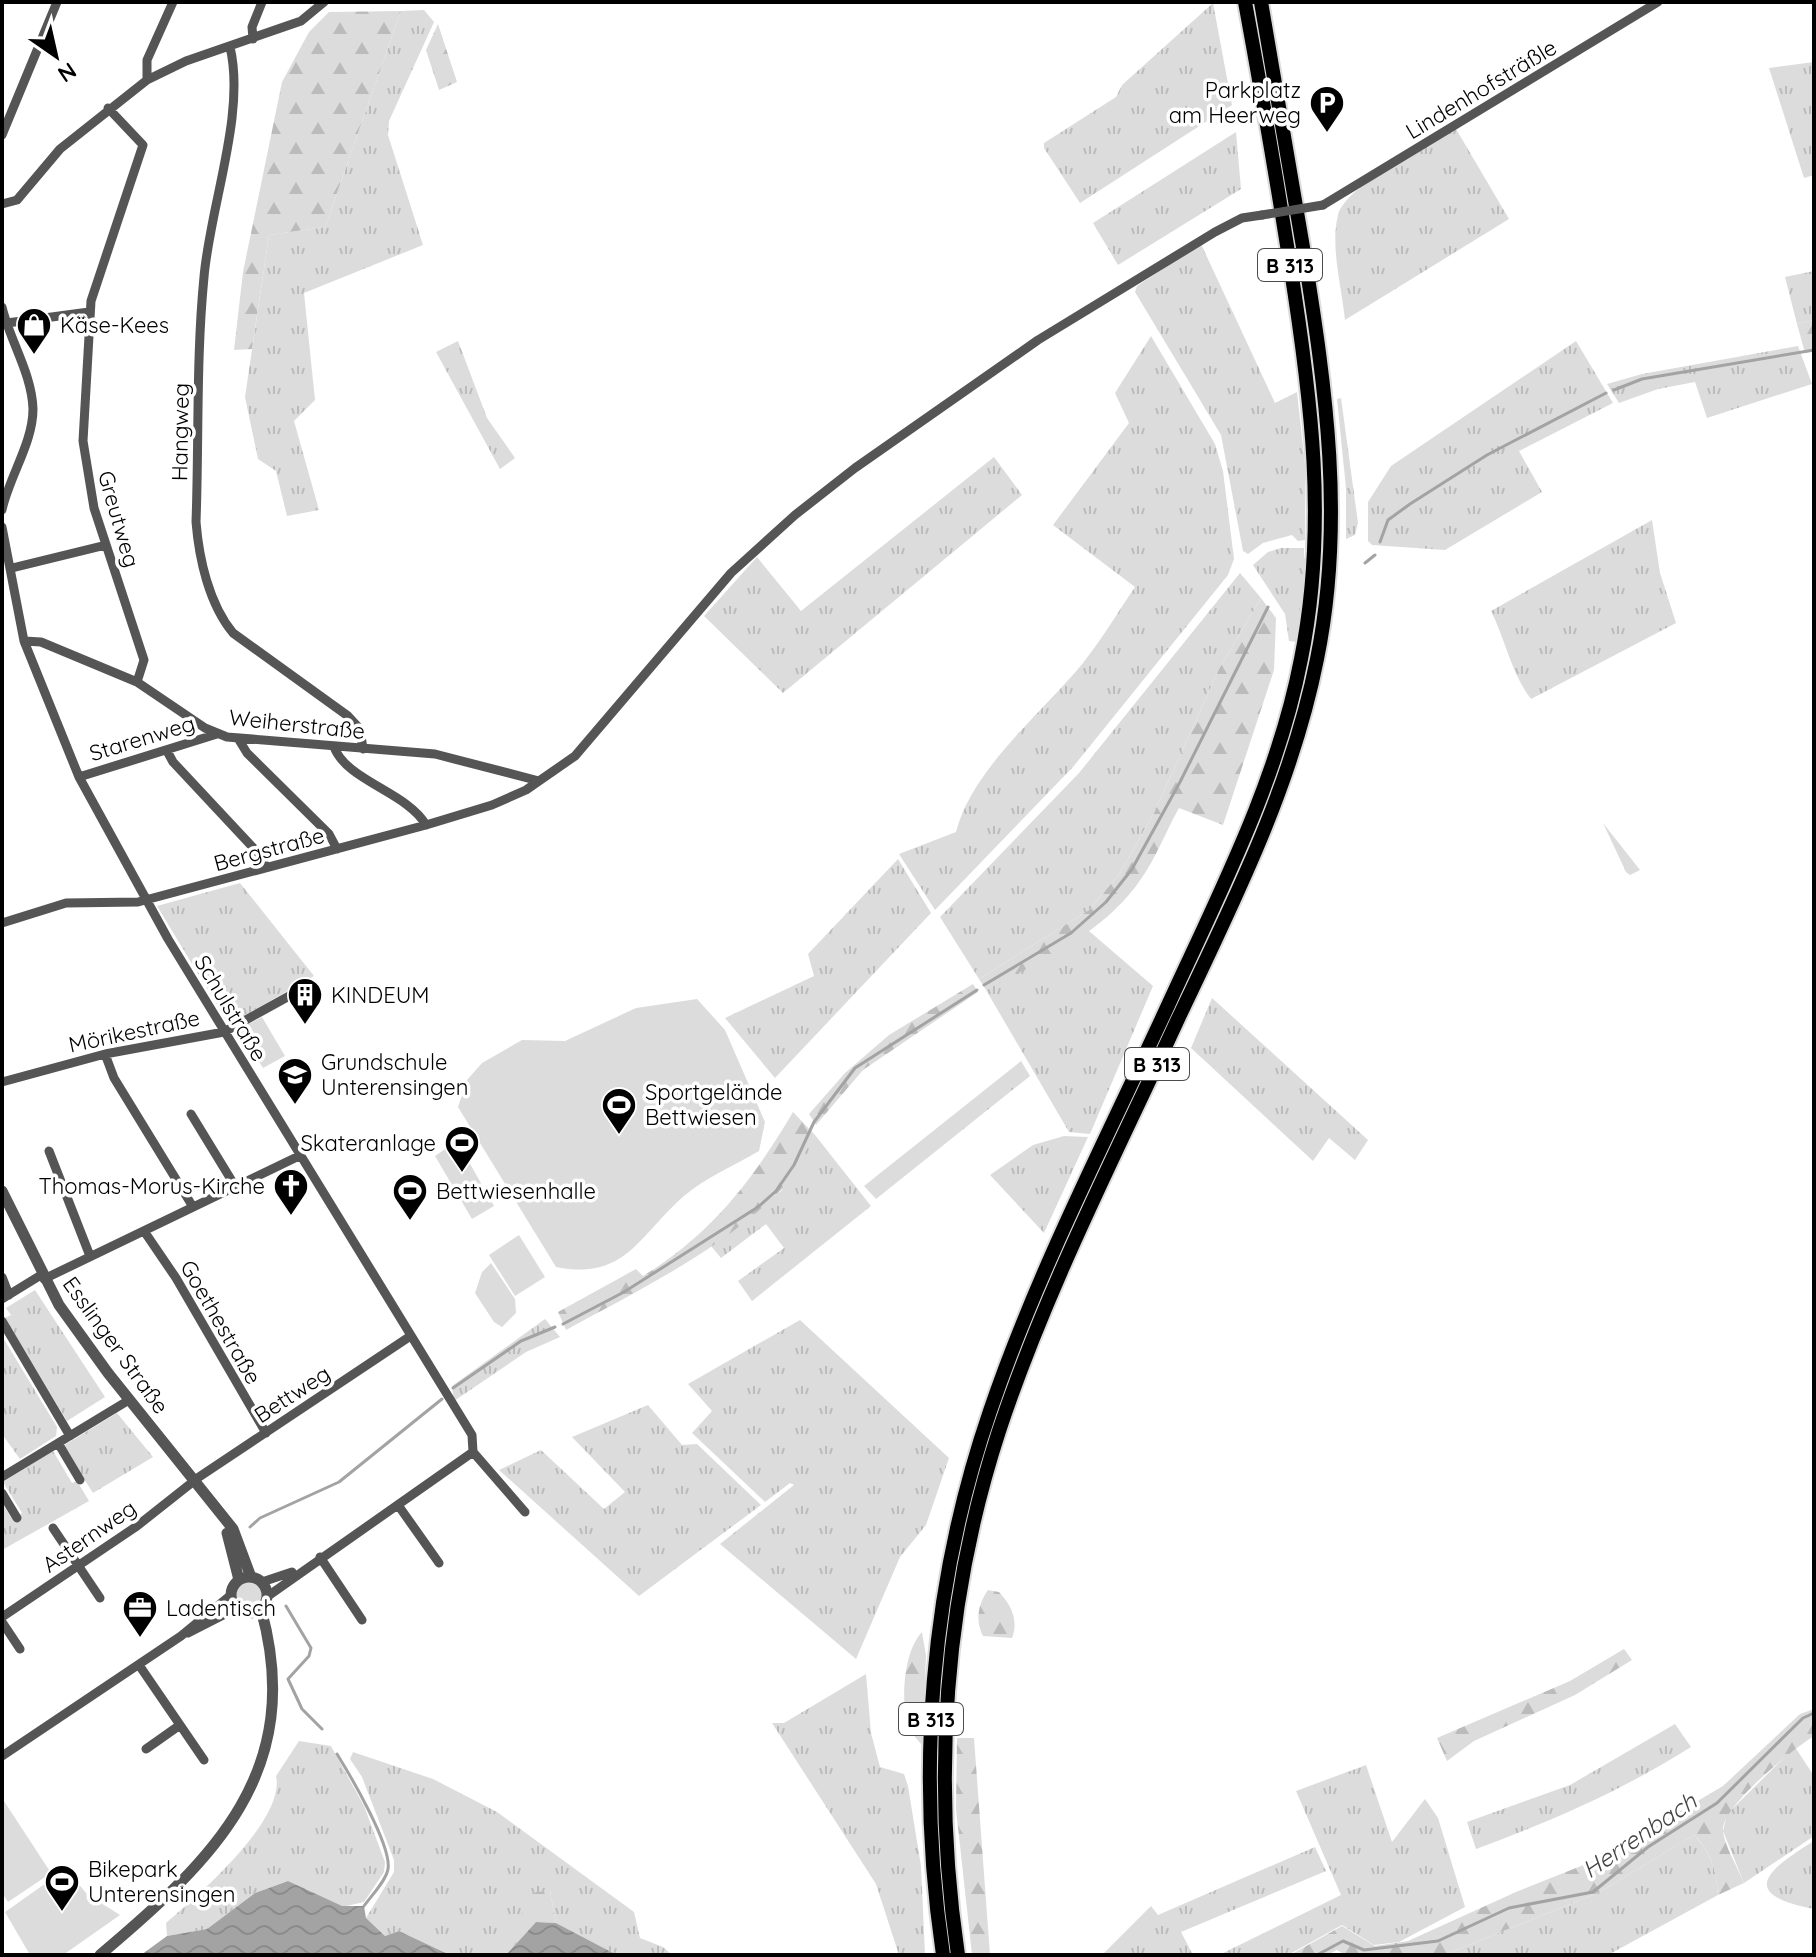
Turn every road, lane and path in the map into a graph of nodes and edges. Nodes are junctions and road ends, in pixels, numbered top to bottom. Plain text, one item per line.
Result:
1 (57, 2) edge
2 (173, 2) edge
3 (262, 2) edge
4 (1245, 2) edge
5 (1261, 2) edge
6 (1658, 2) edge
7 (322, 4) edge
8 (253, 39) junction
9 (230, 47) junction
10 (147, 80) junction
11 (108, 108) junction
12 (2, 135) edge
13 (2, 204) edge
14 (1323, 205) joint
15 (2, 307) edge
16 (89, 312) junction
17 (7, 323) junction
18 (2, 510) edge
19 (2, 527) edge
20 (106, 545) junction
21 (12, 568) junction
22 (24, 641) junction
23 (137, 682) junction
24 (217, 734) junction
25 (239, 740) junction
26 (334, 747) junction
27 (363, 749) junction
28 (167, 751) junction
29 (79, 777) junction
30 (539, 781) junction
31 (426, 825) junction
32 (337, 849) junction
33 (266, 867) junction
34 (146, 900) junction
35 (2, 923) edge
36 (311, 984) dead end
37 (224, 1032) junction
38 (105, 1054) junction
39 (2, 1082) edge
40 (191, 1114) dead end
41 (49, 1151) dead end
42 (299, 1156) junction
43 (235, 1186) junction
44 (2, 1191) edge
45 (193, 1207) junction
46 (144, 1231) junction
47 (90, 1256) junction
48 (2, 1277) edge
49 (43, 1277) junction
50 (6, 1297) edge
51 (2, 1321) edge
52 (409, 1337) junction
53 (129, 1400) junction
54 (266, 1433) junction
55 (70, 1436) junction
56 (58, 1443) junction
57 (473, 1452) junction
58 (2, 1477) edge
59 (80, 1480) dead end
60 (194, 1480) junction
61 (2, 1493) edge
62 (398, 1505) junction
63 (525, 1512) dead end
64 (17, 1518) dead end
65 (53, 1528) dead end
66 (320, 1557) junction
67 (439, 1563) dead end
68 (79, 1565) junction
69 (303, 1569) junction
70 (251, 1580) junction
71 (231, 1595) junction
72 (268, 1596) junction
73 (100, 1598) dead end
74 (237, 1608) junction
75 (256, 1611) junction
76 (2, 1620) edge
77 (362, 1620) dead end
78 (181, 1636) junction
79 (20, 1649) dead end
80 (139, 1665) junction
81 (180, 1725) junction
82 (146, 1749) dead end
83 (2, 1756) edge
84 (204, 1760) dead end
85 (100, 1955) edge
86 (943, 1955) edge
87 (958, 1955) edge

1 - 12 street
2 - 10 street
3 - 8 street
4 - 86 highway, B 313
5 - 87 highway, B 313
6 - 14 street, Lindenhofsträßle
7 - 8 street
8 - 9 street
9 - 10 street
9 - 27 street, Hangweg
10 - 11 street
11 - 13 street
11 - 16 street, Greutweg
14 - 30 street, Bergstraße, bridge
15 - 17 street
16 - 17 street
16 - 20 street, Greutweg
17 - 18 street
19 - 21 street, Schulstraße
20 - 21 street
20 - 23 street, Greutweg
21 - 22 street, Schulstraße
22 - 23 street, Weiherstraße
22 - 29 street, Schulstraße
23 - 24 street, Weiherstraße
24 - 25 street, Weiherstraße
24 - 28 street, Starenweg
25 - 26 street, Weiherstraße
25 - 32 street
26 - 27 street, Weiherstraße
26 - 31 street
27 - 30 street, Weiherstraße
28 - 29 street, Starenweg
28 - 33 street
29 - 34 street, Schulstraße
30 - 31 street, Bergstraße
31 - 32 street, Bergstraße
32 - 33 street, Bergstraße
33 - 34 street, Bergstraße
34 - 35 street, Bergstraße
34 - 37 street, Schulstraße
36 - 37 street, Mörikestraße
37 - 38 street, Mörikestraße
37 - 42 street, Schulstraße
38 - 39 street, Mörikestraße
38 - 45 street
40 - 43 street
41 - 47 street
42 - 43 street
42 - 52 street, Schulstraße
43 - 45 street
44 - 49 street, Esslinger Straße
45 - 46 street
46 - 47 street
46 - 54 street, Goethestraße
47 - 49 street
48 - 50 street
49 - 50 street
49 - 53 street, Esslinger Straße
51 - 55 street
52 - 54 street, Bettweg
52 - 57 street, Schulstraße
53 - 55 street
53 - 60 street, Esslinger Straße
54 - 60 street, Bettweg
55 - 56 street
56 - 58 street
56 - 59 street
57 - 62 street
57 - 63 street, Schulstraße
60 - 68 street, Asternweg
60 - 70 street, Esslinger Straße
61 - 64 street
62 - 66 street
62 - 67 street
65 - 68 street
66 - 69 street
66 - 77 street
68 - 73 street
68 - 76 street, Asternweg
69 - 70 street
69 - 72 street
70 - 71 street
70 - 72 street, Esslinger Straße
71 - 74 street
71 - 78 street
72 - 75 street
74 - 75 street
74 - 78 street
75 - 85 street
76 - 79 street
78 - 80 street
80 - 81 street
80 - 83 street
81 - 82 street
81 - 84 street

